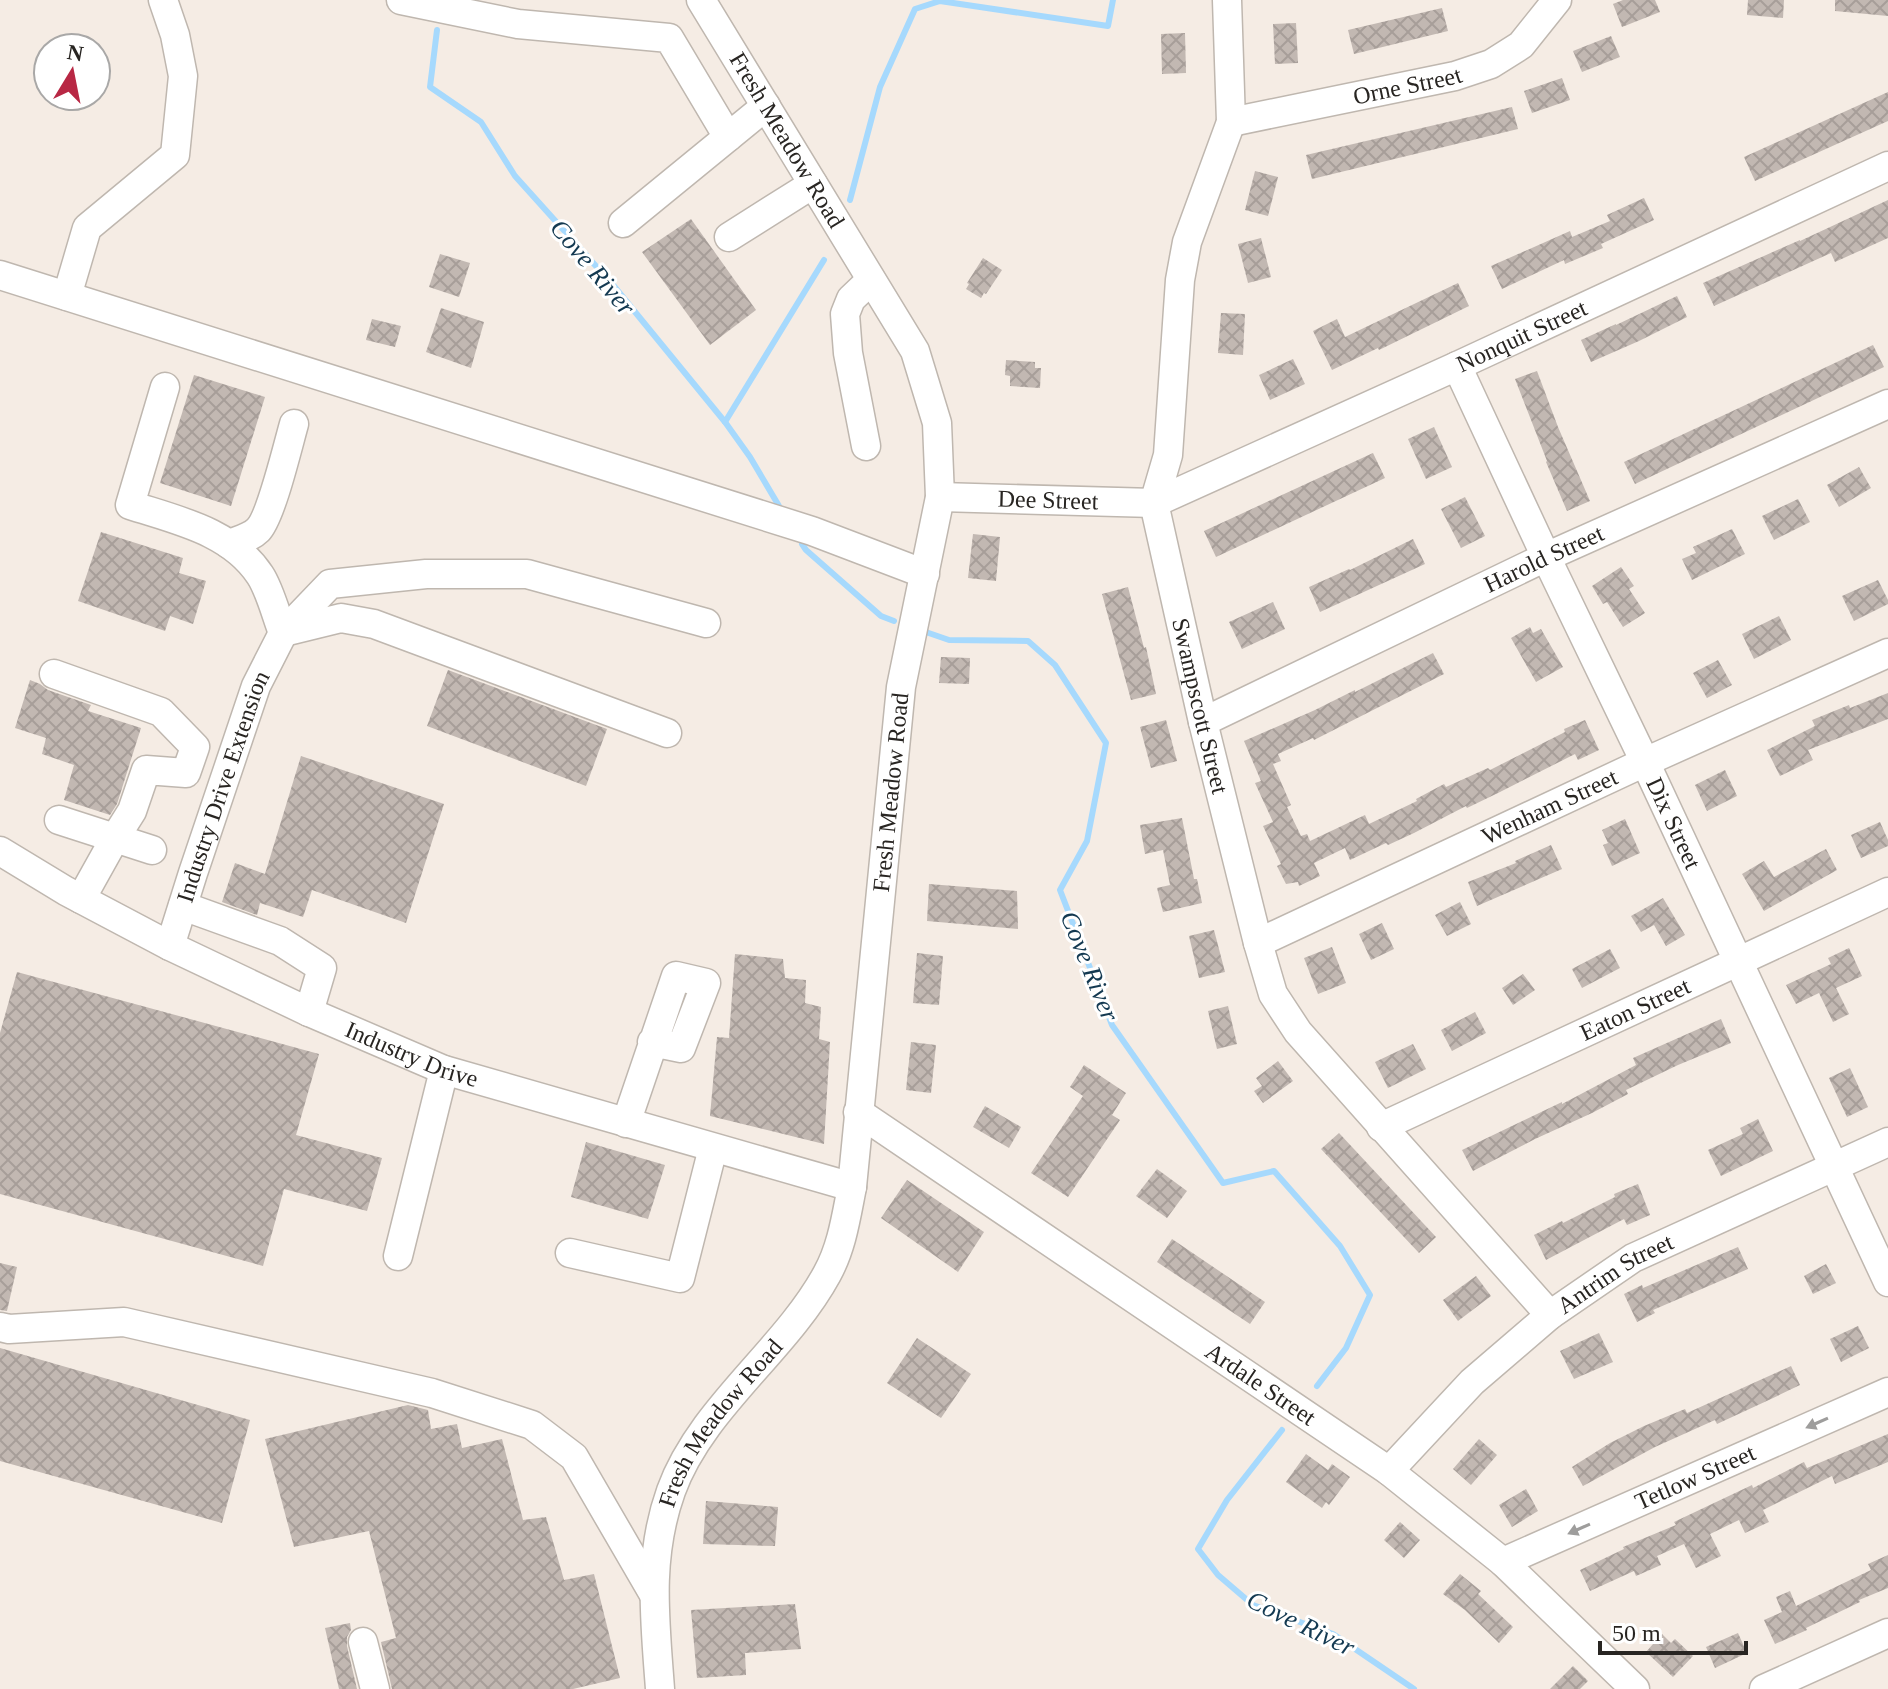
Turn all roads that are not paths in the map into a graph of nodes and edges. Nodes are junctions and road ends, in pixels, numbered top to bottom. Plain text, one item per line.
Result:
1 (163, 0) edge
2 (401, 0) edge
3 (701, 0) edge
4 (1227, 0) edge
5 (1557, 0) edge
6 (766, 106) junction
7 (1231, 122) junction
8 (728, 137) junction
9 (1888, 166) edge
10 (813, 184) junction
11 (623, 223) dead end
12 (729, 237) dead end
13 (0, 275) edge
14 (871, 280) junction
15 (67, 296) junction
16 (1457, 366) junction
17 (165, 387) dead end
18 (1888, 404) edge
19 (294, 424) dead end
20 (866, 446) dead end
21 (940, 497) junction
22 (1154, 503) junction
23 (229, 544) junction
24 (1546, 557) junction
25 (925, 574) junction
26 (706, 623) dead end
27 (283, 633) junction
28 (1888, 653) edge
29 (54, 674) dead end
30 (1203, 722) junction
31 (667, 733) dead end
32 (192, 756) junction
33 (1645, 762) junction
34 (228, 768) junction
35 (59, 820) dead end
36 (115, 838) junction
37 (152, 850) dead end
38 (0, 852) edge
39 (1888, 892) edge
40 (81, 899) junction
41 (183, 906) junction
42 (1258, 943) junction
43 (170, 946) junction
44 (1737, 961) junction
45 (309, 1012) junction
46 (652, 1042) dead end
47 (444, 1070) junction
48 (858, 1112) junction
49 (626, 1123) junction
50 (1381, 1127) junction
51 (1888, 1142) edge
52 (713, 1148) junction
53 (1834, 1167) junction
54 (852, 1187) junction
55 (570, 1253) dead end
56 (398, 1256) dead end
57 (1888, 1282) edge
58 (1550, 1315) junction
59 (0, 1327) edge
60 (1888, 1392) edge
61 (1389, 1471) junction
62 (1503, 1562) junction
63 (653, 1594) junction
64 (1888, 1633) edge
65 (363, 1642) dead end
66 (375, 1689) edge
67 (660, 1689) edge
68 (1635, 1689) edge
69 (1764, 1689) edge

1 - 15 street
2 - 8 street
3 - 6 street, Fresh Meadow Road
4 - 7 street, Swampscott Street
5 - 7 street, Orne Street
6 - 8 street
6 - 10 street, Fresh Meadow Road
7 - 22 street, Swampscott Street
8 - 11 street
9 - 16 street, Nonquit Street
10 - 12 street
10 - 14 street, Fresh Meadow Road
13 - 15 street
14 - 20 street
14 - 21 street, Fresh Meadow Road
15 - 25 street
16 - 22 street, Nonquit Street
16 - 24 street, Dix Street
17 - 23 street
18 - 24 street, Harold Street
19 - 23 street
21 - 22 street, Dee Street
21 - 25 street, Fresh Meadow Road
22 - 30 street, Swampscott Street
23 - 27 street
24 - 30 street, Harold Street
24 - 33 street, Dix Street
25 - 48 street, Fresh Meadow Road
26 - 27 street, Industry Drive Extension
27 - 31 street
27 - 34 street, Industry Drive Extension
28 - 33 street, Wenham Street
29 - 32 street
30 - 42 street, Swampscott Street
32 - 34 street
32 - 36 street
33 - 42 street, Wenham Street
33 - 44 street, Dix Street
34 - 41 street, Industry Drive Extension
35 - 36 street
36 - 37 street
36 - 40 street
38 - 40 street, Industry Drive
39 - 44 street, Eaton Street
40 - 43 street, Industry Drive
41 - 43 street, Industry Drive Extension
41 - 45 street
42 - 50 street, Swampscott Street
43 - 45 street, Industry Drive
44 - 50 street, Eaton Street
44 - 53 street, Dix Street
45 - 47 street, Industry Drive
46 - 49 street
47 - 49 street, Industry Drive
47 - 56 street
48 - 54 street, Fresh Meadow Road
48 - 61 street, Ardale Street
49 - 52 street, Industry Drive
50 - 58 street, Swampscott Street
51 - 53 street, Antrim Street
52 - 54 street, Industry Drive
52 - 55 street
53 - 57 street, Dix Street
53 - 58 street, Antrim Street
54 - 63 street, Fresh Meadow Road
58 - 61 street, Antrim Street
59 - 63 street
60 -> 62 street, Tetlow Street
61 - 62 street, Ardale Street
62 - 68 street, Ardale Street
63 - 67 street, Fresh Meadow Road
64 - 69 street
65 - 66 street

